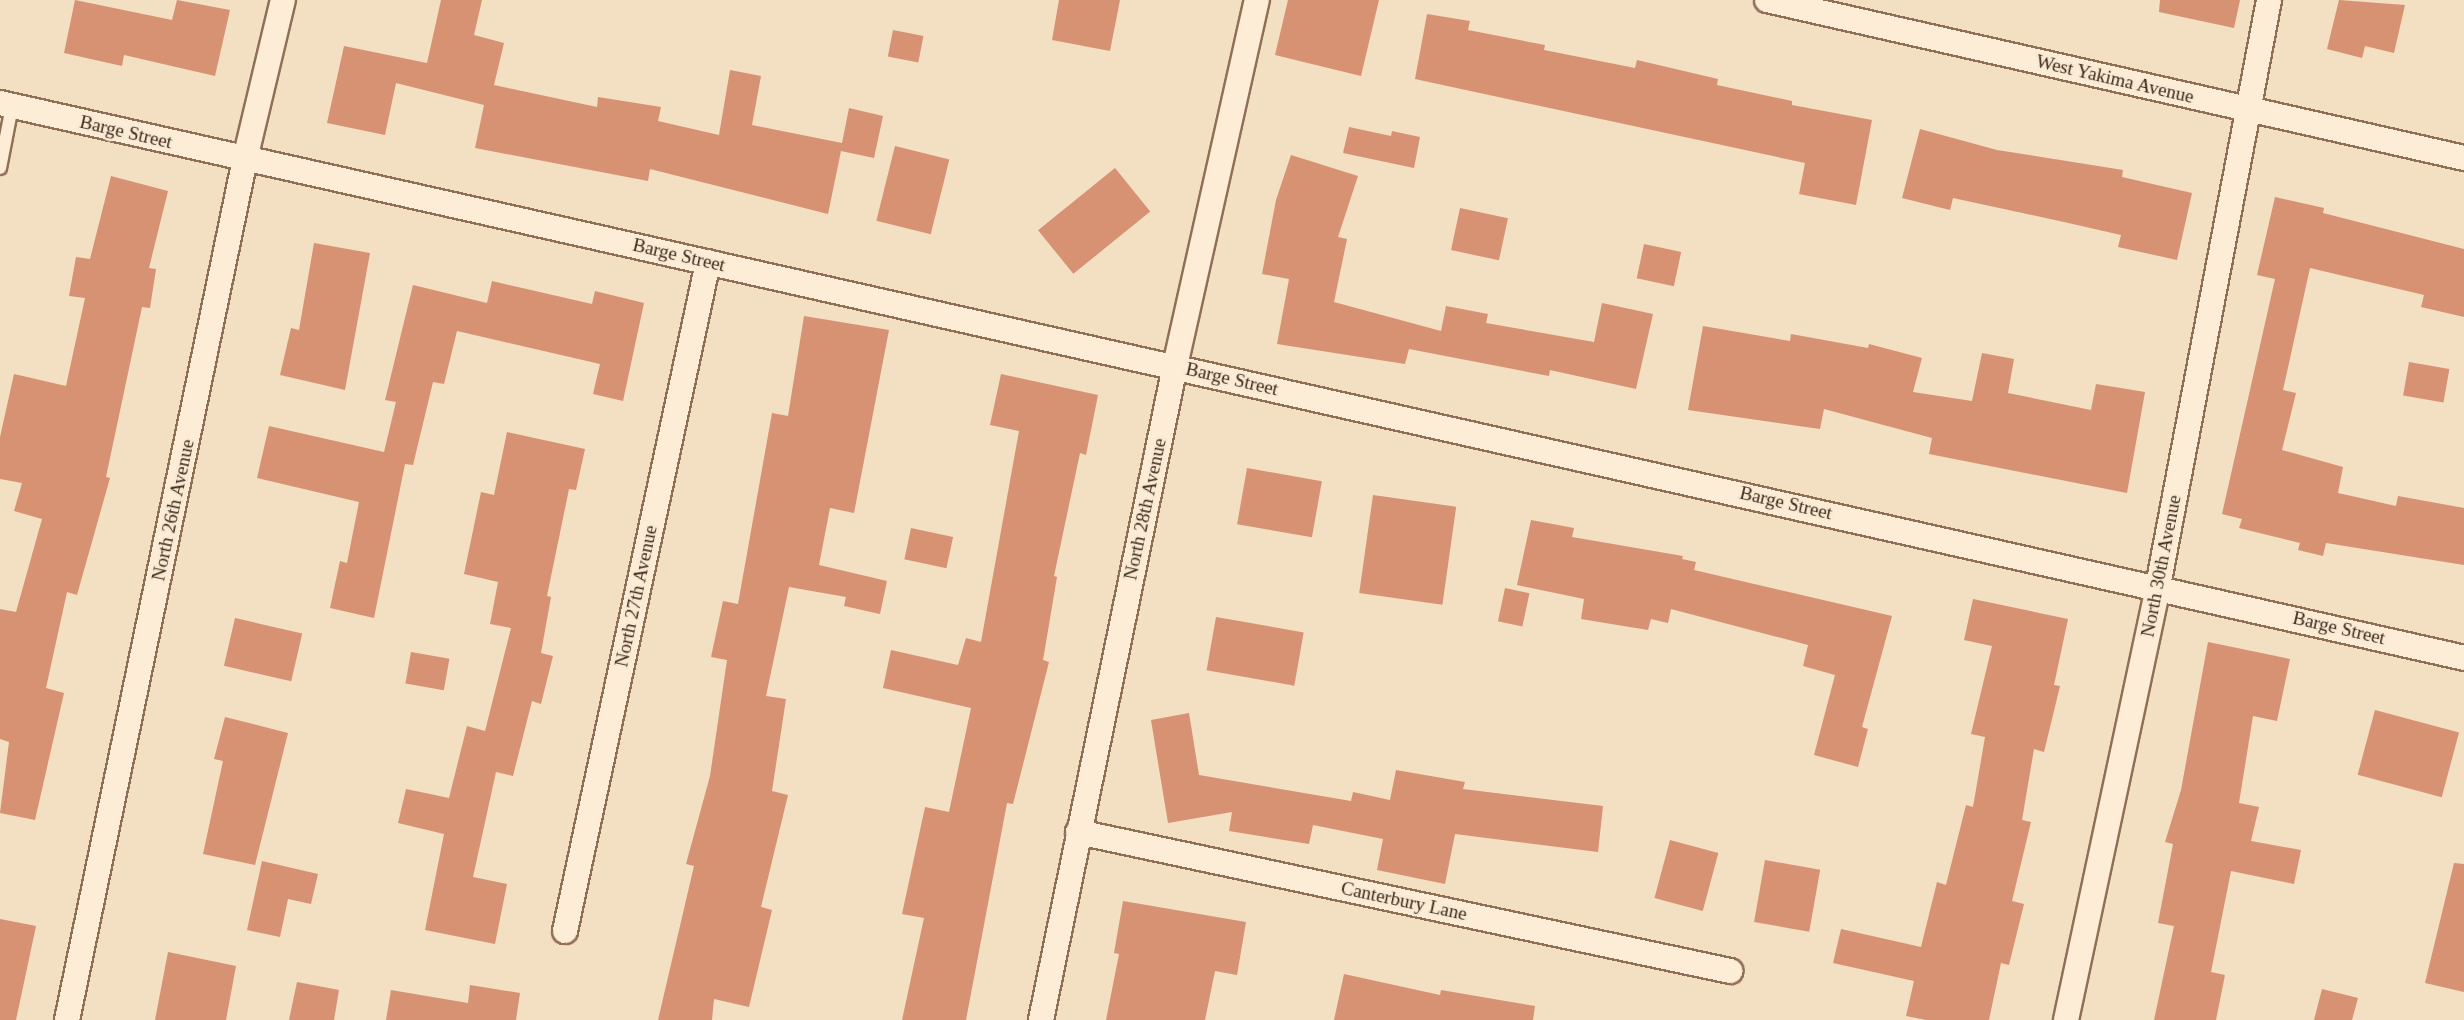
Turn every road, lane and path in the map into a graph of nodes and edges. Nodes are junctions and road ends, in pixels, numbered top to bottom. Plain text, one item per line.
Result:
1 (283, 0) edge
2 (1257, 0) edge
3 (1767, 0) edge
4 (2269, 0) edge
5 (6, 104) edge
6 (2247, 109) junction
7 (2464, 158) edge
8 (245, 159) junction
9 (0, 168) edge
10 (708, 262) junction
11 (1174, 366) junction
12 (2158, 586) junction
13 (2464, 658) edge
14 (1078, 832) junction
15 (565, 931) dead end
16 (1730, 971) dead end
17 (67, 1020) edge
18 (1041, 1020) edge
19 (2066, 1020) edge

1 - 8 street, North 26th Avenue
2 - 11 street, North 28th Avenue
3 - 6 street, West Yakima Avenue
4 - 6 street, North 30th Avenue
5 - 8 street, Barge Street
5 - 9 lane
6 - 7 street, West Yakima Avenue
6 - 12 street, North 30th Avenue
8 - 10 street, Barge Street
8 - 17 street, North 26th Avenue
10 - 11 street, Barge Street
10 - 15 street, North 27th Avenue
11 - 12 street, Barge Street
11 - 14 street, North 28th Avenue
12 - 13 street, Barge Street
12 - 19 street, North 30th Avenue
14 - 16 street, Canterbury Lane
14 - 18 street, North 28th Avenue

